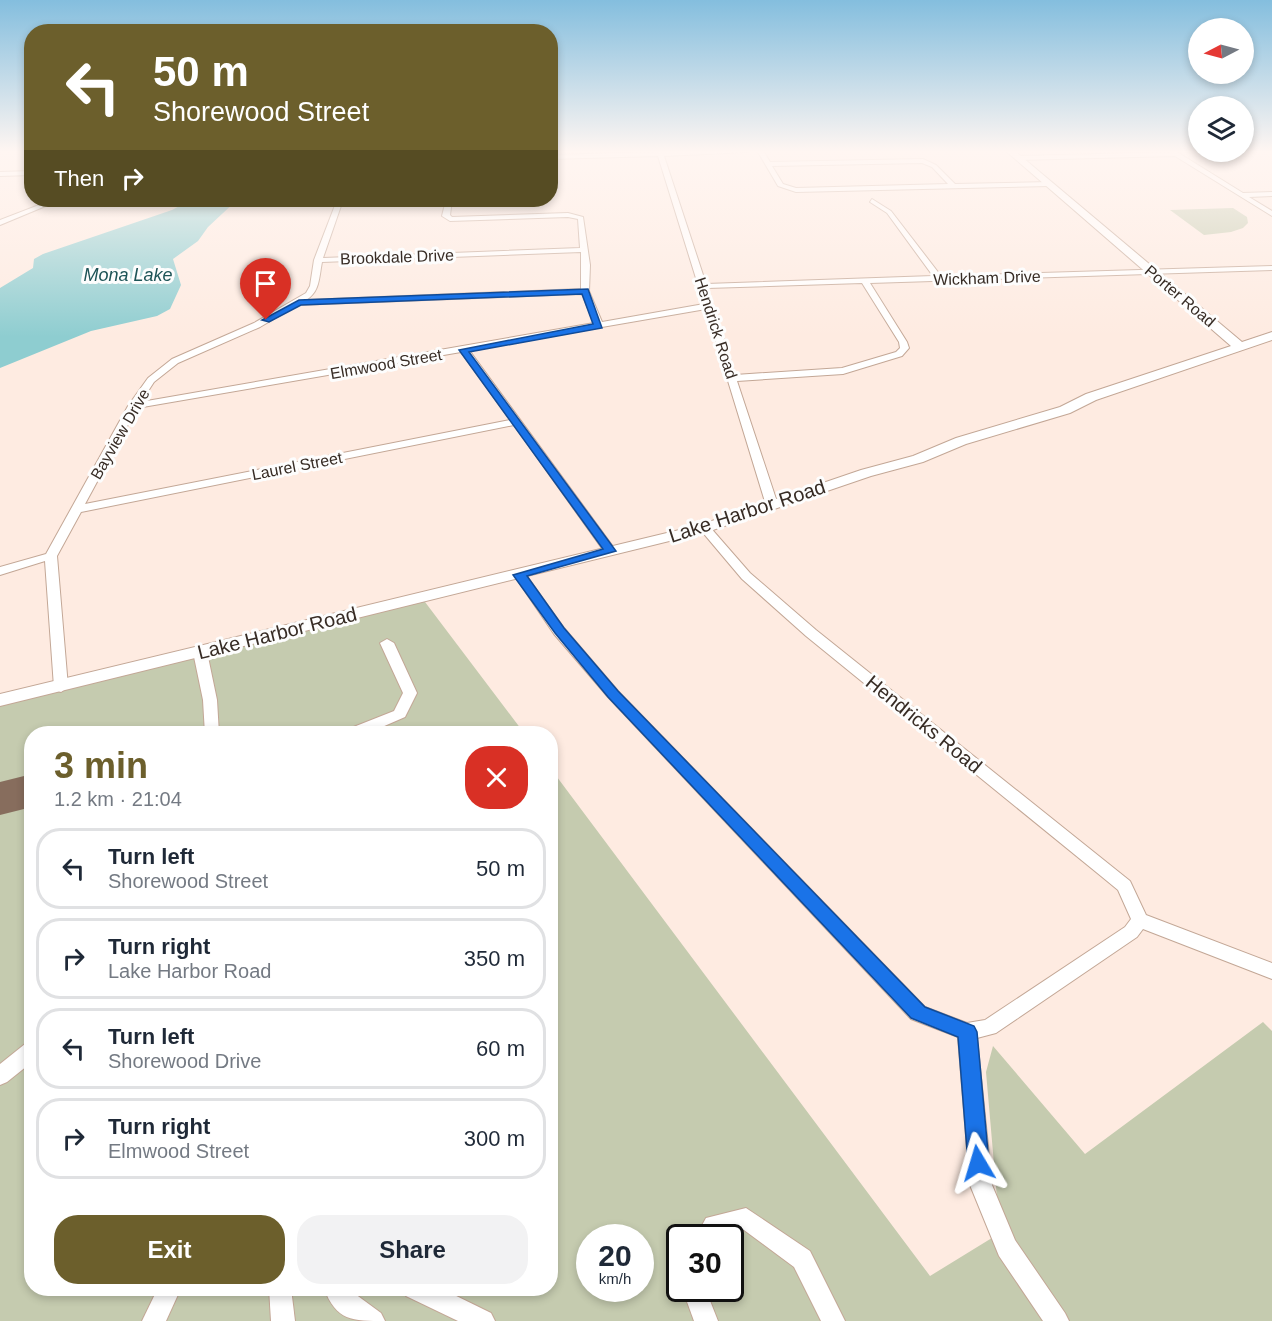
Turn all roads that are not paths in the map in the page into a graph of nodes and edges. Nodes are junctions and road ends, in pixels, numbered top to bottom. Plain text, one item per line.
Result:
1 (23, 214) edge
2 (335, 214) edge
3 (446, 214) edge
4 (680, 214) edge
5 (890, 214) edge
6 (1084, 214) edge
7 (0, 223) edge
8 (584, 250) junction
9 (318, 260) junction
10 (1272, 268) edge
11 (1153, 272) junction
12 (939, 279) junction
13 (865, 281) junction
14 (703, 286) junction
15 (585, 291) junction
16 (299, 303) junction
17 (709, 306) junction
18 (598, 326) junction
19 (1272, 336) edge
20 (1240, 347) junction
21 (464, 350) junction
22 (732, 378) junction
23 (133, 406) junction
24 (515, 422) junction
25 (772, 505) junction
26 (78, 509) junction
27 (705, 528) junction
28 (610, 551) junction
29 (51, 556) junction
30 (0, 571) edge
31 (520, 575) junction
32 (387, 644) dead end
33 (200, 652) junction
34 (61, 687) junction
35 (0, 700) edge
36 (212, 726) edge
37 (371, 726) edge
38 (1140, 920) junction
39 (1272, 971) edge
40 (967, 1032) junction
41 (24, 1056) edge
42 (0, 1076) edge
43 (723, 1224) edge
44 (166, 1296) edge
45 (281, 1296) edge
46 (338, 1296) edge
47 (432, 1296) edge
48 (699, 1302) edge
49 (154, 1321) edge
50 (283, 1321) edge
51 (373, 1321) edge
52 (483, 1321) edge
53 (706, 1321) edge
54 (833, 1321) edge
55 (1057, 1321) edge

1 - 7 street
2 - 9 street, Bayview Drive
3 - 8 street
4 - 14 street, Hendrick Road
5 - 12 street
6 - 11 street, Porter Road
8 - 9 street, Brookdale Drive
8 - 15 street
9 - 16 street, Bayview Drive
10 - 11 street, Wickham Drive
11 - 12 street, Wickham Drive
11 - 20 street, Porter Road
12 - 13 street, Wickham Drive
13 - 14 street, Wickham Drive
13 - 22 street
14 - 17 street, Hendrick Road
15 - 16 street
15 - 18 street
16 - 23 street, Bayview Drive
17 - 18 street, Elmwood Street
17 - 22 street, Hendrick Road
18 - 21 street, Elmwood Street
19 - 20 street, Lake Harbor Road
20 - 25 street, Lake Harbor Road
21 - 23 street, Elmwood Street
21 - 24 street
22 - 25 street, Hendrick Road
23 - 26 street, Bayview Drive
24 - 26 street, Laurel Street
24 - 28 street
25 - 27 street, Lake Harbor Road
26 - 29 street, Bayview Drive
27 - 28 street, Lake Harbor Road
27 - 38 street, Hendricks Road
28 - 31 street, Lake Harbor Road
29 - 30 street
29 - 34 street
31 - 33 street, Lake Harbor Road
31 - 40 street
32 - 37 street
33 - 34 street, Lake Harbor Road
33 - 36 street
34 - 35 street, Lake Harbor Road
38 - 39 street
38 - 40 street
40 - 55 street
41 - 42 street
43 - 54 street
44 - 49 street
45 - 50 street
46 - 51 street
47 - 52 street
48 - 53 street

